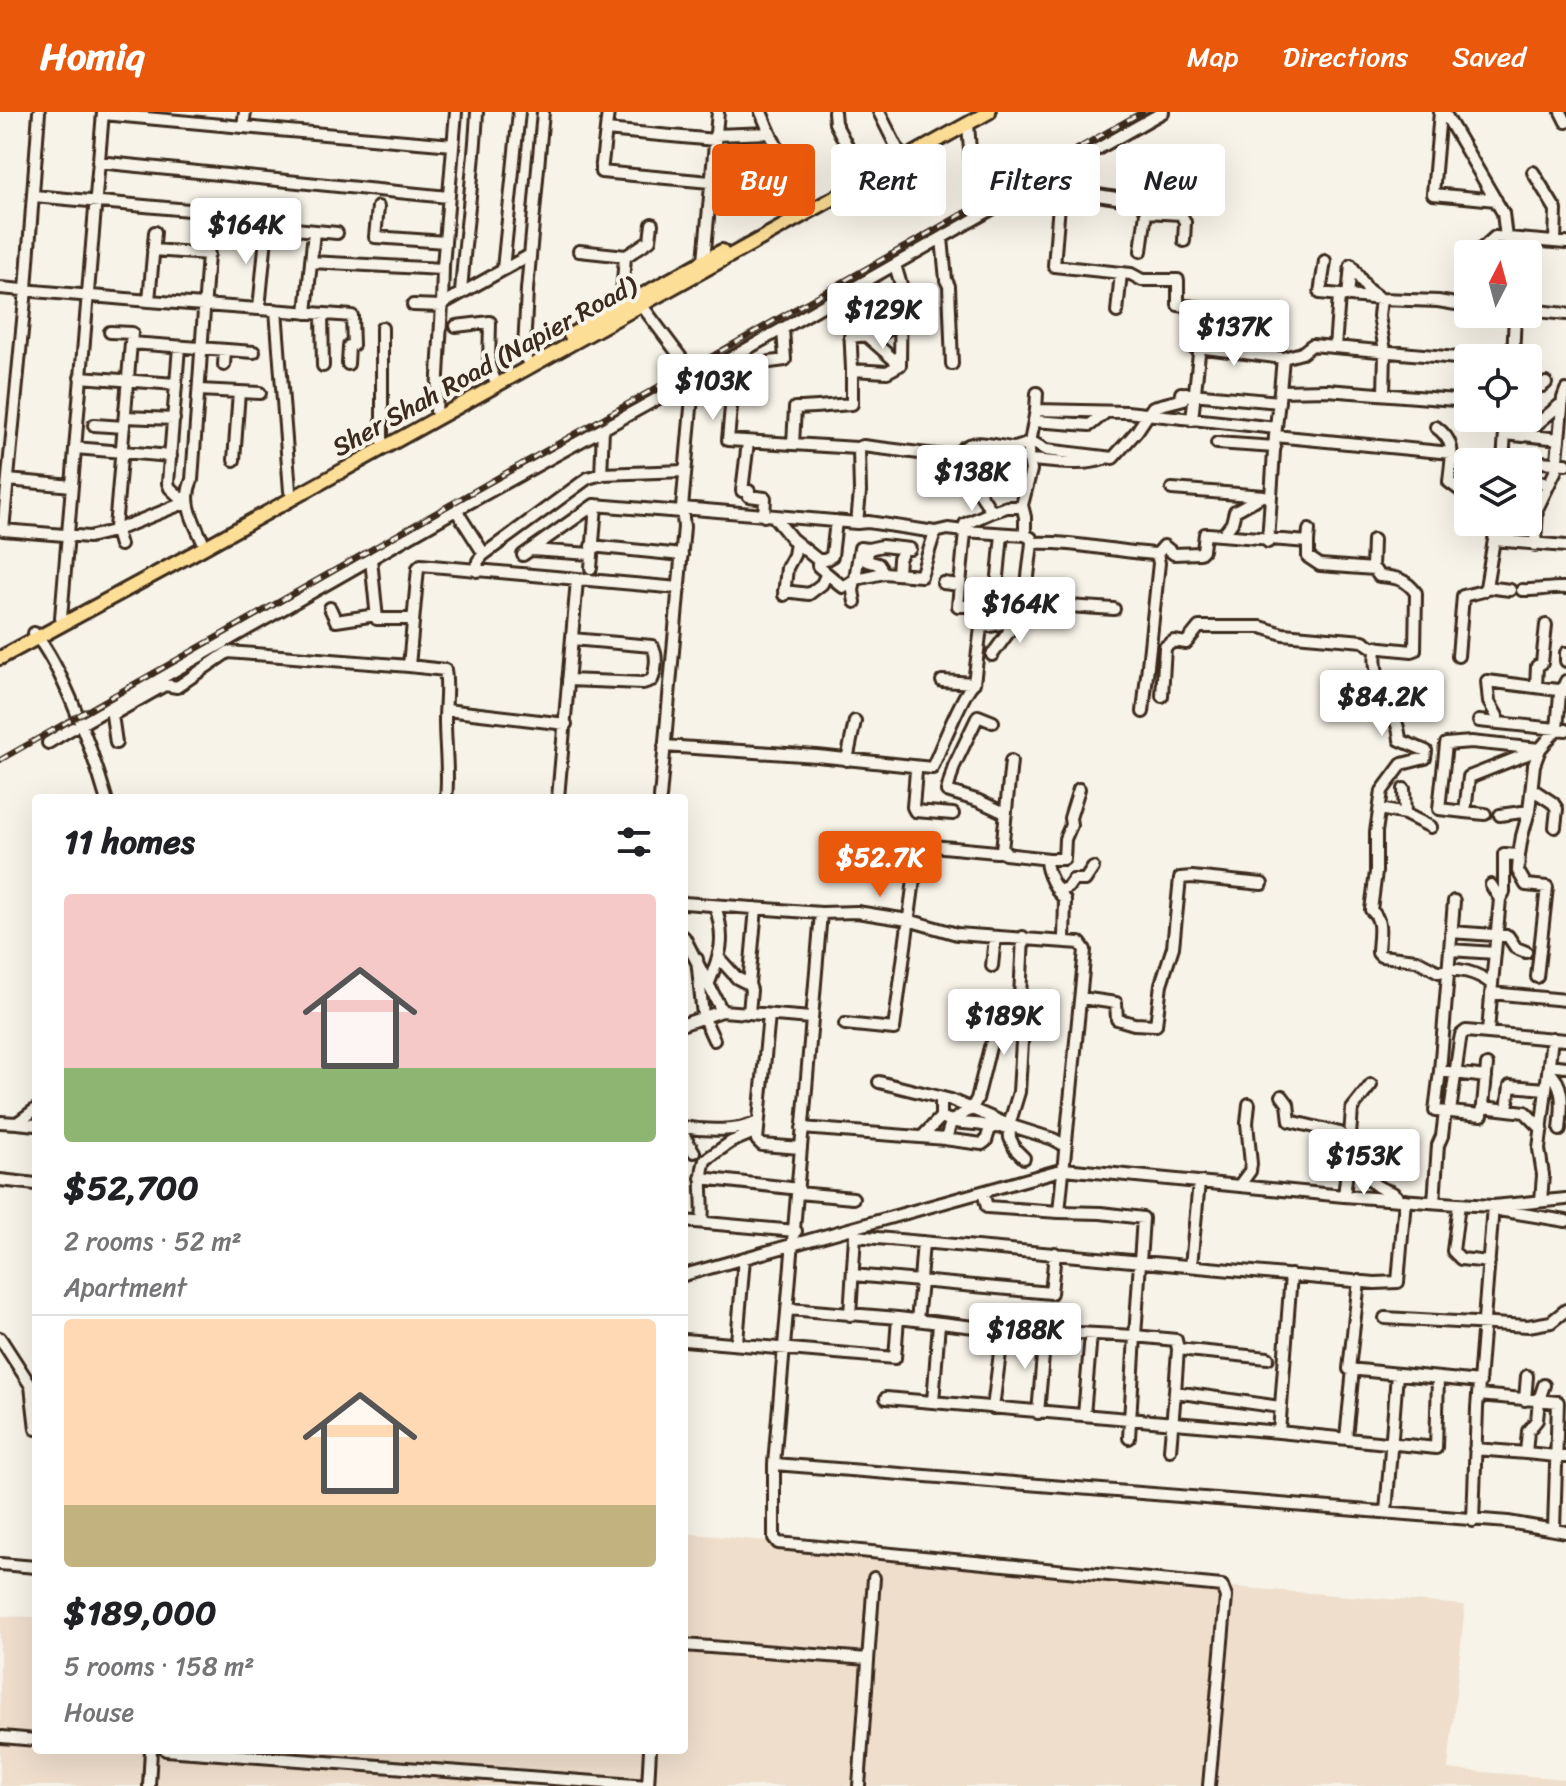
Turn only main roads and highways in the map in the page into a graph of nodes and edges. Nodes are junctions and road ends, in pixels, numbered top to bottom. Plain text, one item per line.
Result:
1 (975, 112) edge
2 (989, 112) edge
3 (639, 301) junction
4 (292, 494) junction
5 (192, 550) junction
6 (36, 635) junction
7 (0, 650) edge
8 (0, 658) edge

1 - 3 main road, Sher Shah Road (Napier Road)
2 - 3 main road, Sher Shah Road (Napier Road)
3 - 4 main road, Sher Shah Road (Napier Road)
3 - 4 main road, Sher Shah Road (Napier Road)
4 - 5 main road, Sher Shah Road (Napier Road)
4 - 5 main road, Sher Shah Road (Napier Road)
5 - 6 main road, Sher Shah Road (Napier Road)
5 - 6 main road, Sher Shah Road (Napier Road)
6 - 7 main road, Sher Shah Road (Napier Road)
6 - 8 main road, Sher Shah Road (Napier Road)

